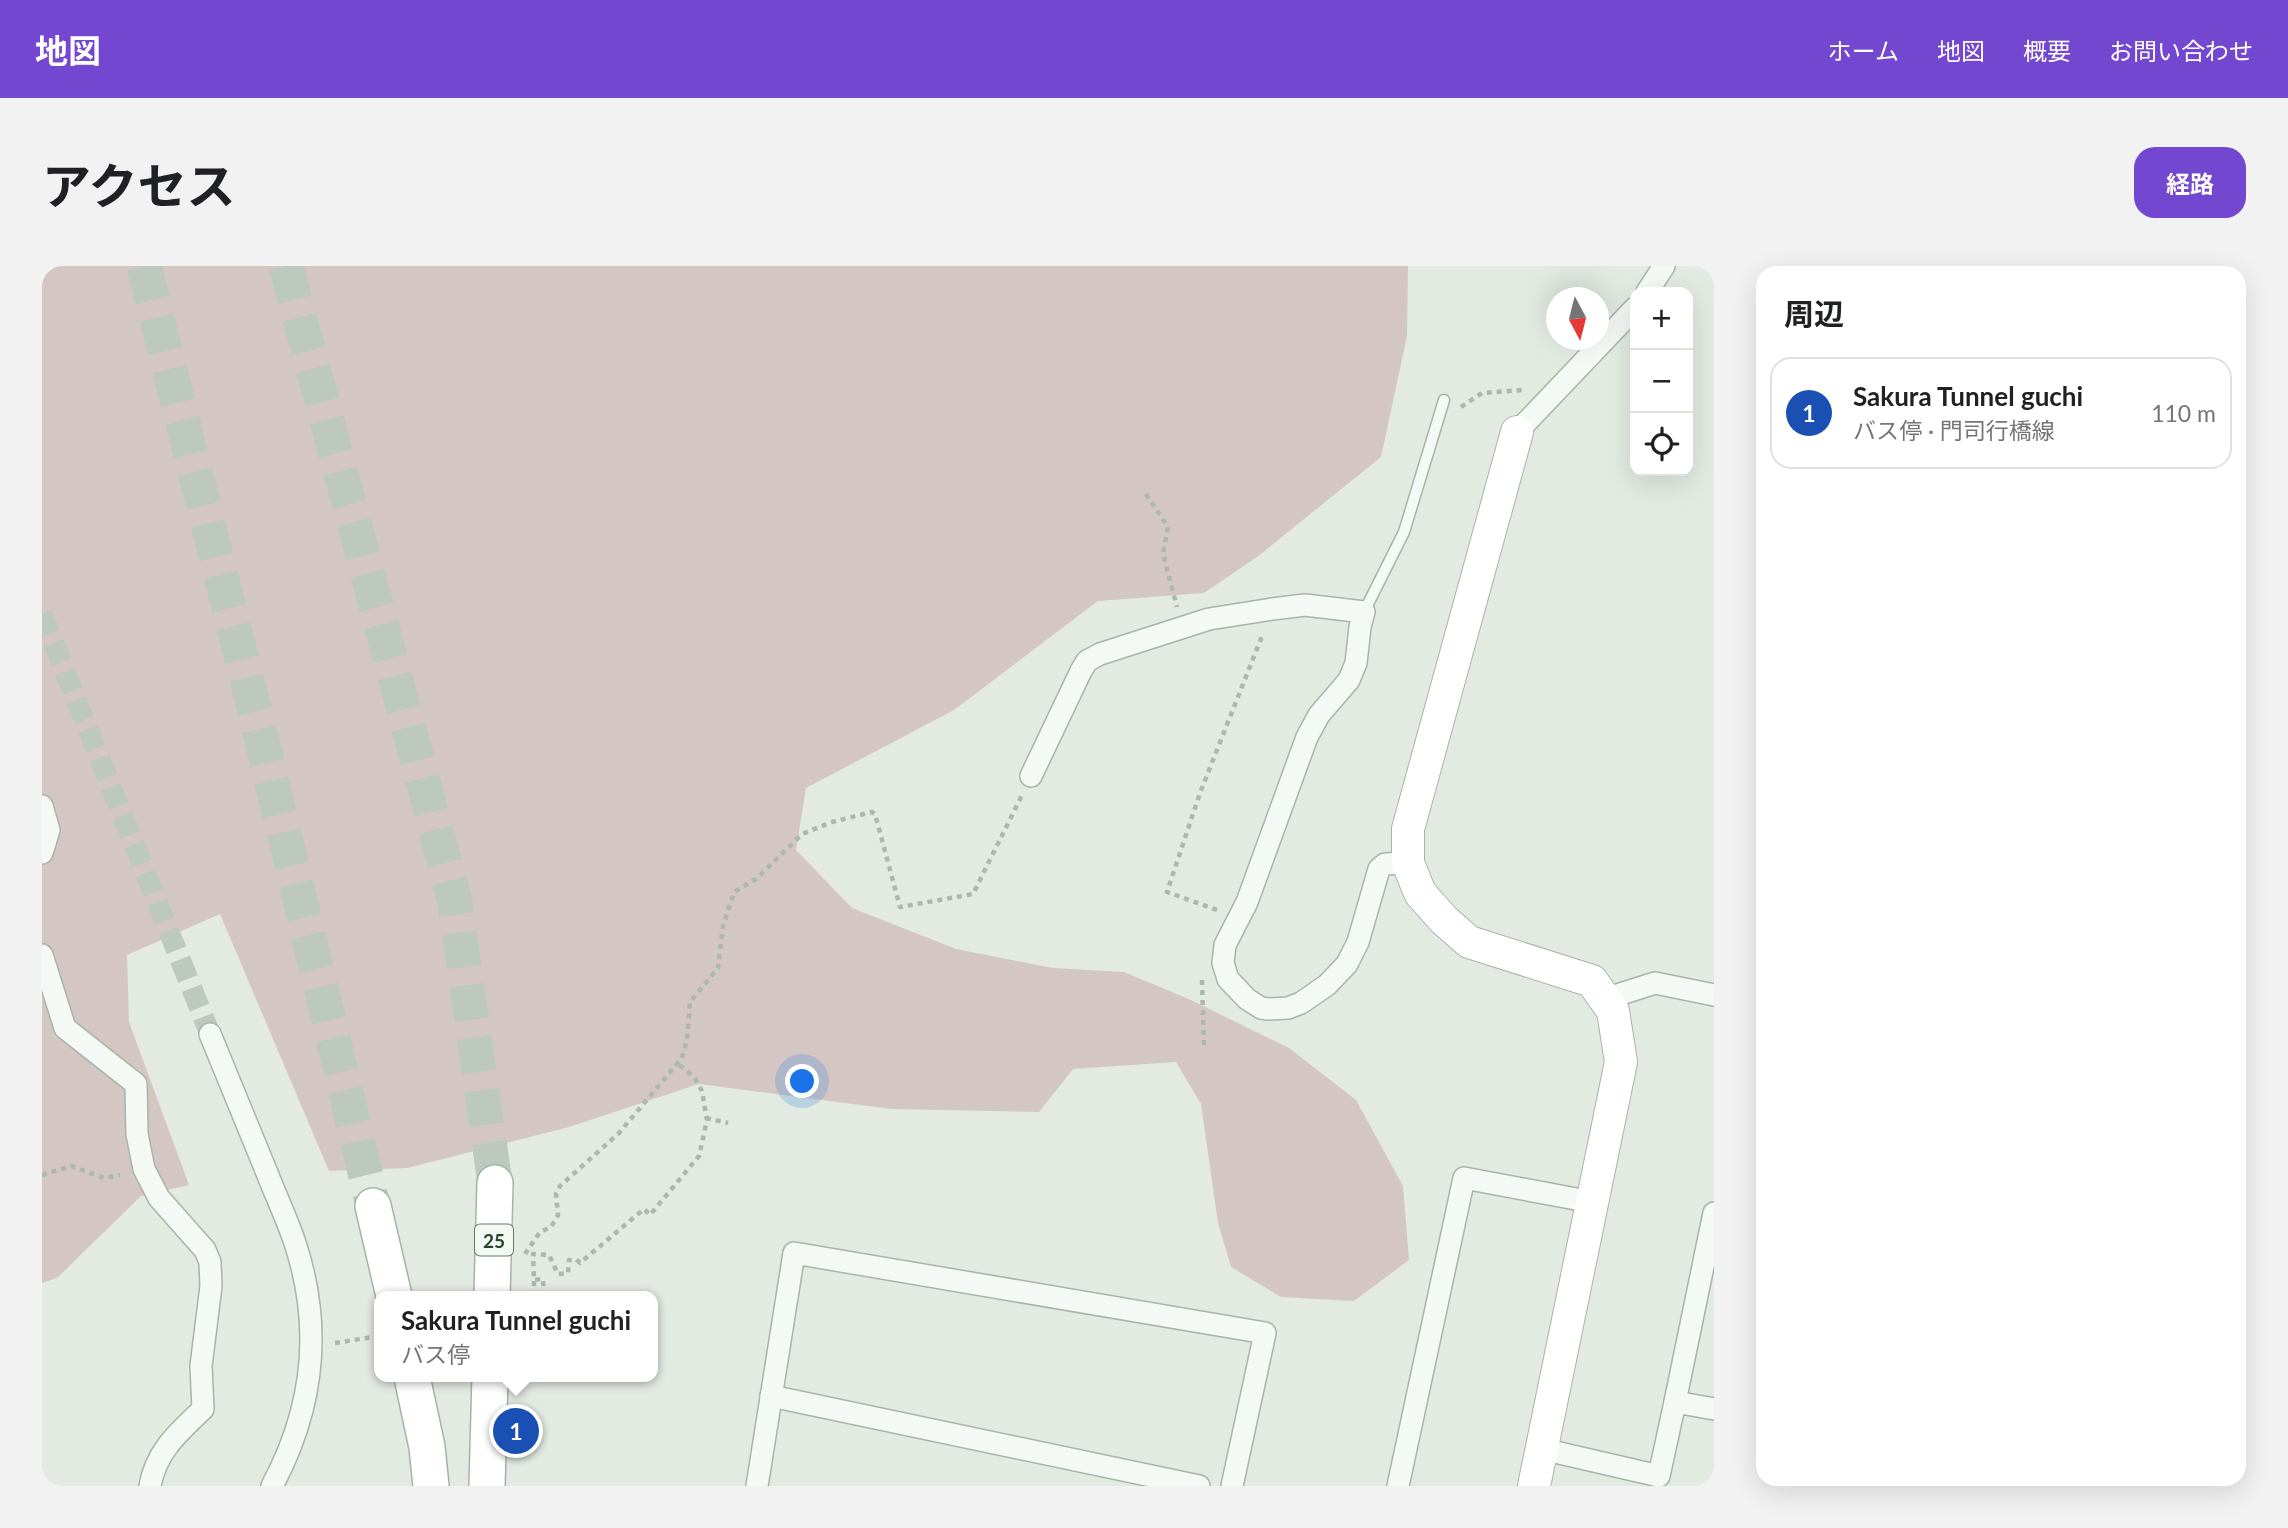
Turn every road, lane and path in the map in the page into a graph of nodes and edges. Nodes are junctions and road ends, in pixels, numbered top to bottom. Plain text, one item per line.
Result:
1 (1664, 266) edge
2 (1650, 287) edge
3 (1630, 313) edge
4 (1561, 386) junction
5 (1444, 400) joint
6 (1517, 432) joint
7 (1146, 494) dead end
8 (1272, 609) junction
9 (1364, 612) junction
10 (1181, 628) junction
11 (1031, 776) joint
12 (42, 806) edge
13 (42, 853) edge
14 (1408, 863) junction
15 (1239, 917) junction
16 (42, 955) edge
17 (1714, 995) edge
18 (1605, 999) junction
19 (210, 1034) tunnel mouth
20 (677, 1063) junction
21 (706, 1118) junction
22 (728, 1123) dead end
23 (144, 1169) junction
24 (42, 1175) edge
25 (495, 1183) tunnel mouth
26 (1592, 1202) junction
27 (373, 1206) tunnel mouth
28 (1714, 1213) edge
29 (525, 1254) dead end
30 (534, 1280) junction
31 (393, 1291) edge
32 (492, 1291) edge
33 (534, 1291) edge
34 (544, 1291) edge
35 (374, 1337) edge
36 (331, 1344) dead end
37 (413, 1382) edge
38 (490, 1382) edge
39 (771, 1396) junction
40 (1675, 1402) junction
41 (1714, 1409) edge
42 (1542, 1449) junction
43 (150, 1486) edge
44 (272, 1486) edge
45 (431, 1486) edge
46 (487, 1486) edge
47 (757, 1486) edge
48 (1199, 1486) edge
49 (1231, 1486) edge
50 (1398, 1486) edge
51 (1534, 1486) edge

1 - 2 street
3 - 4 street
4 - 5 path
4 - 6 street
5 - 9 lane
6 - 14 street
7 - 10 path
8 - 9 street
8 - 10 street
8 - 15 path
9 - 15 street
10 - 11 street
11 - 20 path
12 - 13 street
14 - 15 street
14 - 18 street
16 - 23 street
17 - 18 street
18 - 26 street
19 - 44 street
20 - 21 path
20 - 29 path
21 - 22 path
21 - 30 path
23 - 24 path
23 - 43 street
25 - 32 main road, 25
26 - 42 street
26 - 50 street
27 - 31 main road
28 - 40 street
30 - 33 path
30 - 34 path
35 - 36 path
37 - 45 main road
38 - 46 main road
39 - 47 street
39 - 48 street
39 - 49 street
40 - 41 street
40 - 42 street
42 - 51 street

